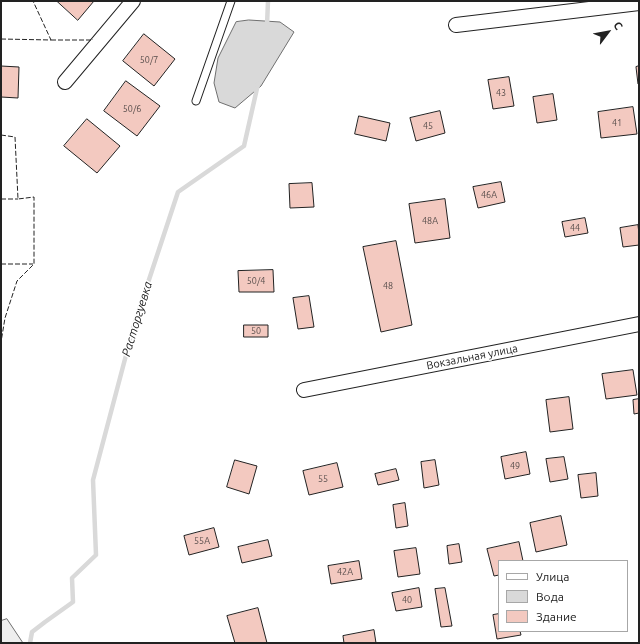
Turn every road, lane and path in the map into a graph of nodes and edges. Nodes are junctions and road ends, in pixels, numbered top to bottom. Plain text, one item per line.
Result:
1 (132, 1) edge
2 (231, 1) edge
3 (639, 3) edge
4 (456, 25) dead end
5 (64, 82) dead end
6 (196, 101) dead end
7 (639, 324) edge
8 (304, 390) dead end

1 - 5 street
2 - 6 lane
3 - 4 street
7 - 8 street, Вокзальная улица

